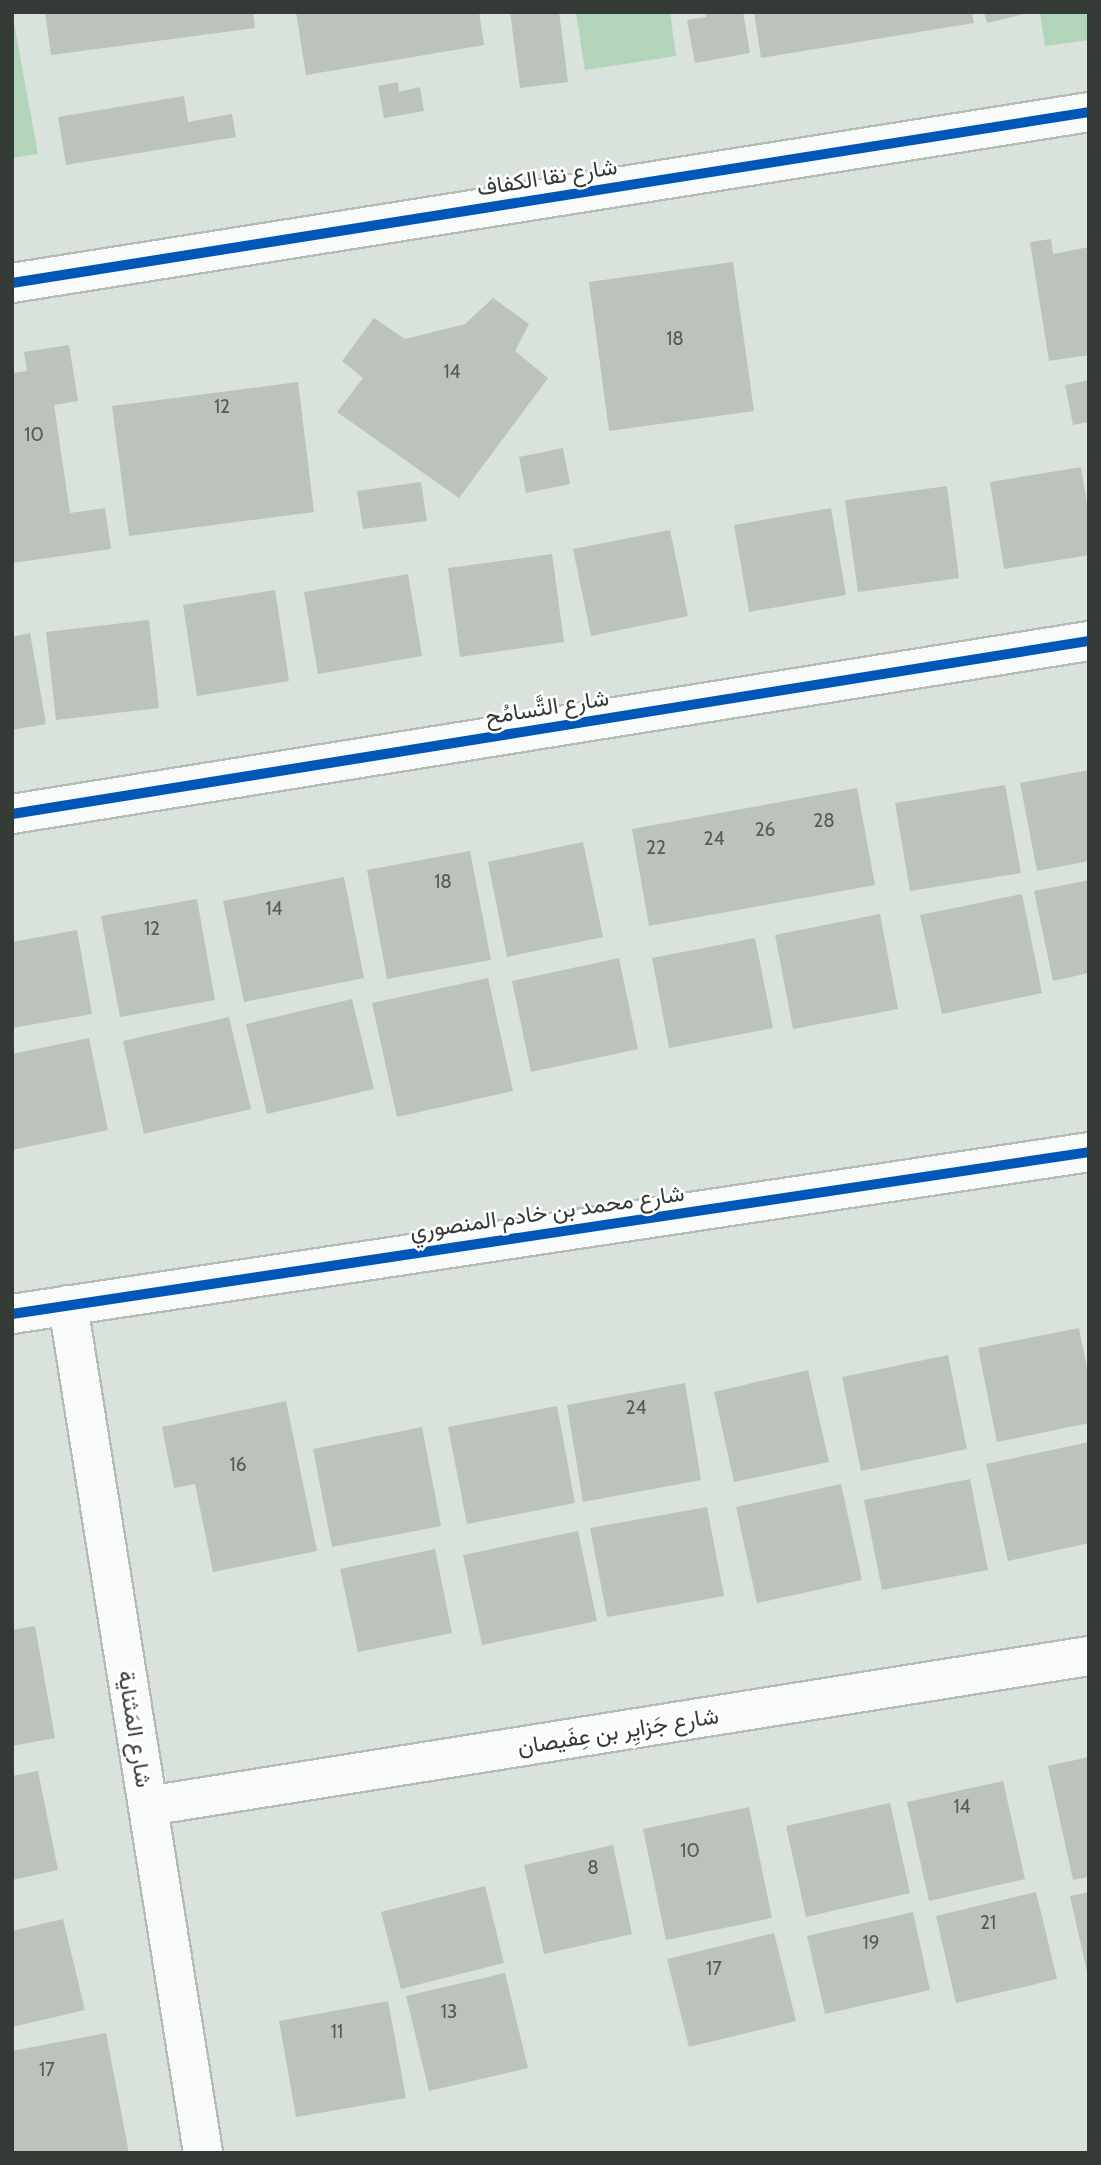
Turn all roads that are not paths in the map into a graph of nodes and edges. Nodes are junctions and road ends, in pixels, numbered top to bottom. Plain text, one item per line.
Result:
1 (1089, 113) edge
2 (12, 282) edge
3 (1089, 641) edge
4 (12, 814) edge
5 (1089, 1153) edge
6 (68, 1305) junction
7 (12, 1314) edge
8 (1089, 1656) edge
9 (148, 1806) junction
10 (203, 2153) edge

1 - 2 street, شارع نقا الكفاف
3 - 4 street, شارع التَّسامُح
5 - 6 street, شارع محمد بن خادم المنصوري
6 - 7 street, شارع محمد بن خادم المنصوري
6 - 9 street, شارع المَثناية
8 - 9 street, شارع جَزايِر بن عِفَيصان
9 - 10 street, شارع المَثناية

